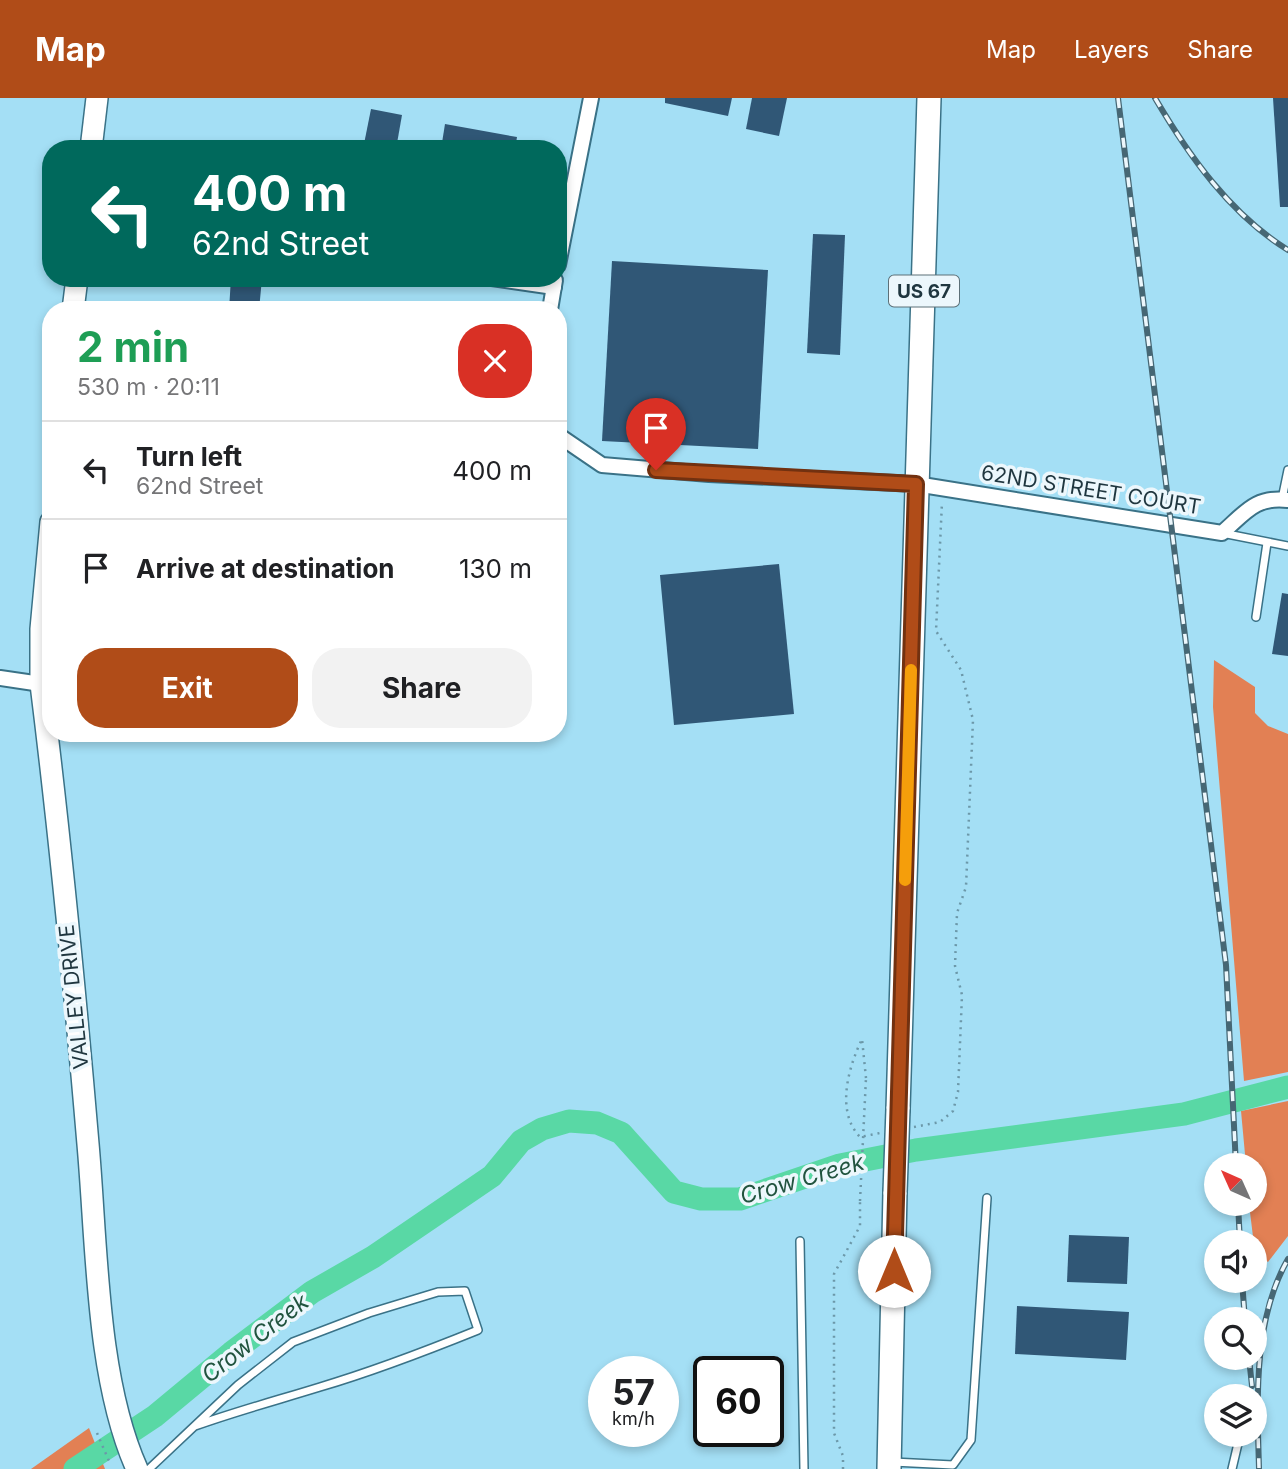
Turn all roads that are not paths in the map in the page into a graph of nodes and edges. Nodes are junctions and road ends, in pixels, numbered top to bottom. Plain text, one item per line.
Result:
1 (97, 98) edge
2 (591, 98) edge
3 (929, 98) edge
4 (92, 140) edge
5 (567, 219) edge
6 (567, 441) edge
7 (1288, 470) edge
8 (916, 484) junction
9 (1285, 500) edge
10 (1222, 533) junction
11 (1268, 543) junction
12 (1288, 546) edge
13 (1256, 617) dead end
14 (42, 618) edge
15 (0, 678) edge
16 (41, 684) junction
17 (42, 694) edge
18 (47, 742) edge
19 (987, 1198) dead end
20 (800, 1241) dead end
21 (195, 1426) junction
22 (1237, 1447) edge
23 (889, 1465) edge
24 (140, 1467) edge
25 (953, 1467) edge
26 (804, 1469) edge
27 (1232, 1469) edge

1 - 4 street
2 - 5 street
3 - 8 main road, US 67
6 - 8 street, 62ND STREET COURT
7 - 9 lane
8 - 10 street, 62ND STREET COURT
8 - 23 main road, US 67, bridge
9 - 10 street, 62ND STREET COURT
10 - 11 lane
11 - 12 lane
11 - 13 lane
14 - 16 street, VALLEY DRIVE
15 - 16 street
16 - 17 street, VALLEY DRIVE
18 - 24 street, VALLEY DRIVE
19 - 25 lane
20 - 26 lane
21 - 21 lane
21 - 24 lane
22 - 27 lane
23 - 25 lane

